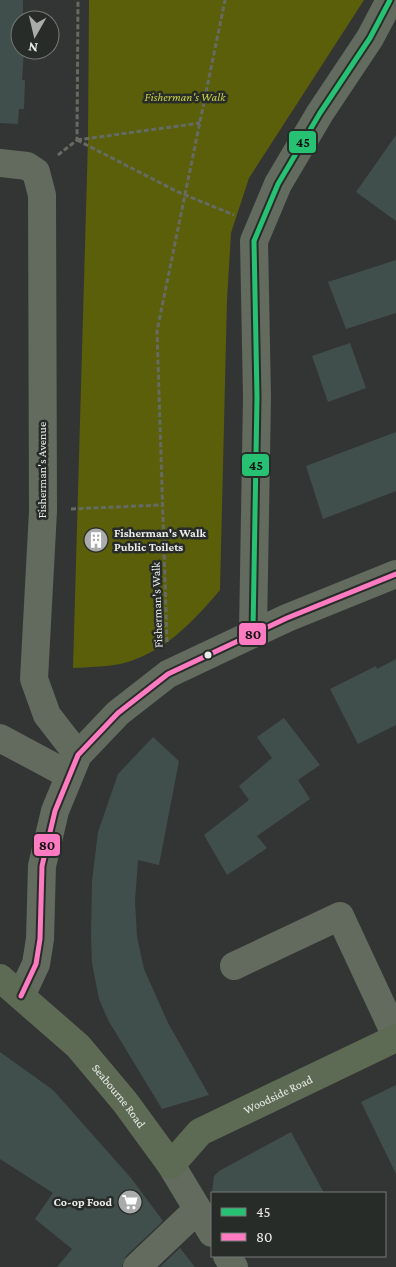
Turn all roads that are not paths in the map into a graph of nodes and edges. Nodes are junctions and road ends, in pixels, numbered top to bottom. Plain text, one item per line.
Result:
1 (390, 0) edge
2 (0, 163) edge
3 (396, 574) edge
4 (253, 632) junction
5 (0, 738) edge
6 (73, 765) junction
7 (234, 966) dead end
8 (0, 978) edge
9 (21, 996) junction
10 (396, 1037) edge
11 (171, 1164) junction
12 (198, 1210) junction
13 (211, 1231) edge
14 (138, 1267) edge

1 - 4 street
2 - 6 street, Fisherman's Avenue
3 - 4 street
4 - 6 street
5 - 6 street
6 - 9 street
7 - 10 street
8 - 9 main road, Seabourne Road
9 - 11 main road, Seabourne Road
10 - 11 main road, Woodside Road
11 - 12 street, Seabourne Road
12 - 13 street, Seabourne Road
12 - 14 street

